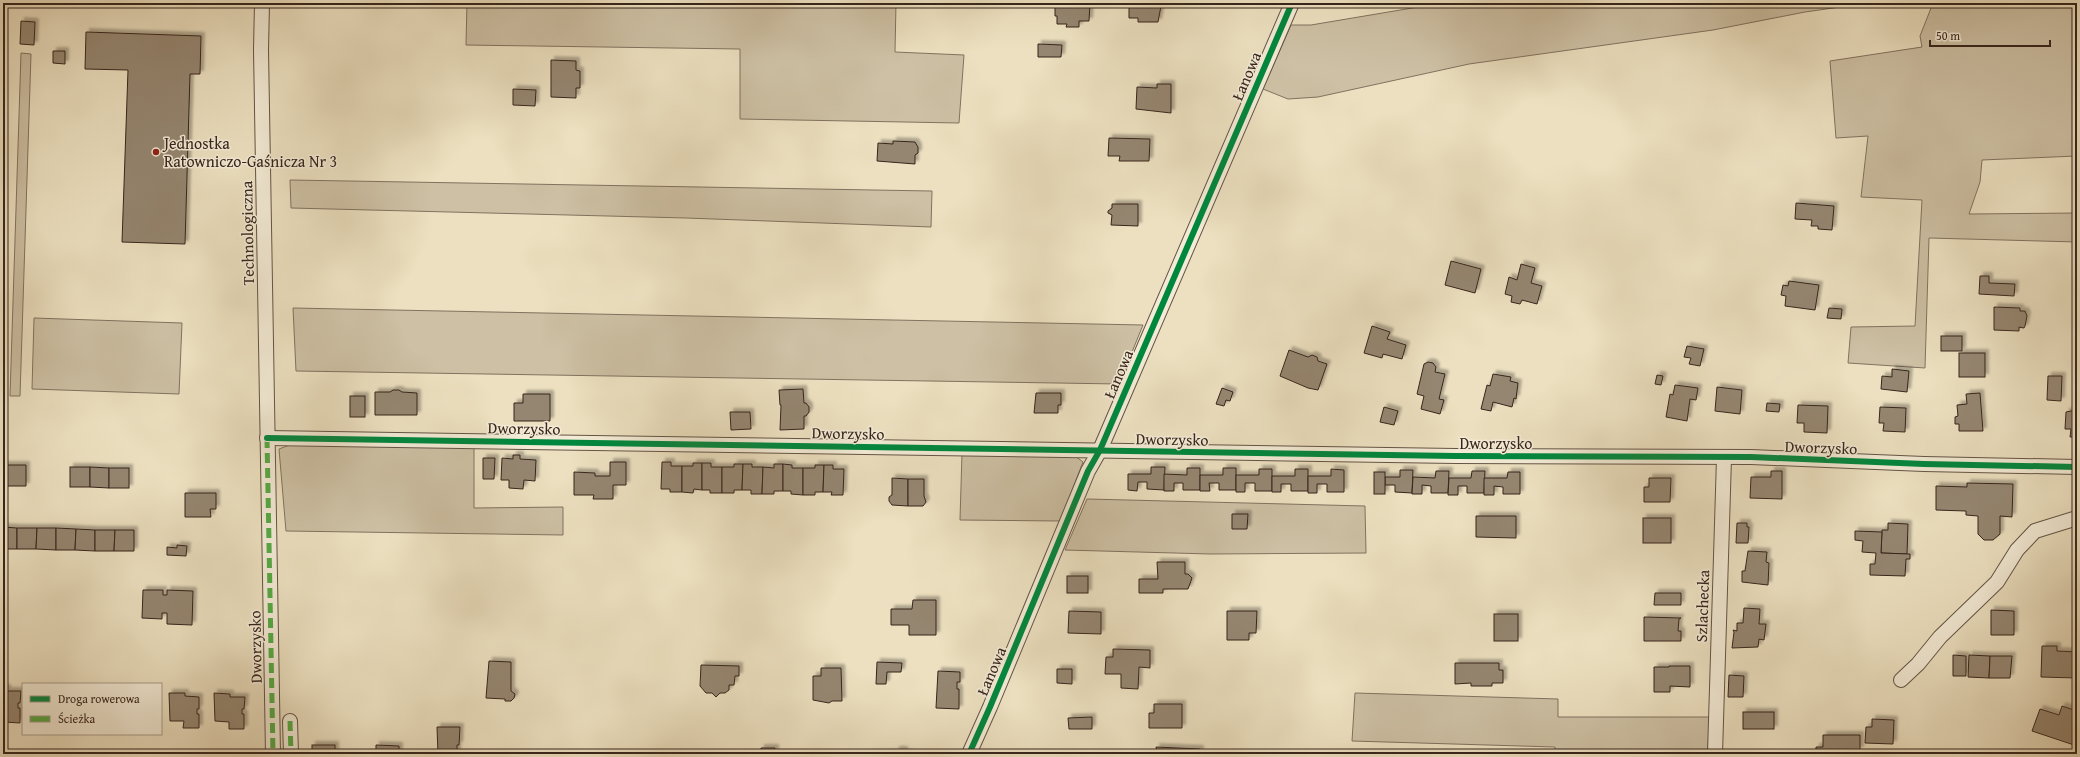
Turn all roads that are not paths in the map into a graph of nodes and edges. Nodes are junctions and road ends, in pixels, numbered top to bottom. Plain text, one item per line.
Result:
1 (262, 3) edge
2 (1292, 3) edge
3 (267, 438) junction
4 (1100, 450) junction
5 (1724, 458) junction
6 (2077, 467) edge
7 (2077, 518) edge
8 (1901, 680) dead end
9 (290, 721) dead end
10 (273, 754) edge
11 (291, 754) edge
12 (969, 754) edge
13 (1715, 754) edge

1 - 3 street, Technologiczna
2 - 4 street, Łanowa
3 - 4 street, Dworzysko
3 - 10 street, Dworzysko
4 - 5 street, Dworzysko
4 - 12 street, Łanowa
5 - 6 street, Dworzysko
5 - 13 street, Szlachecka
7 - 8 street
9 - 11 street

